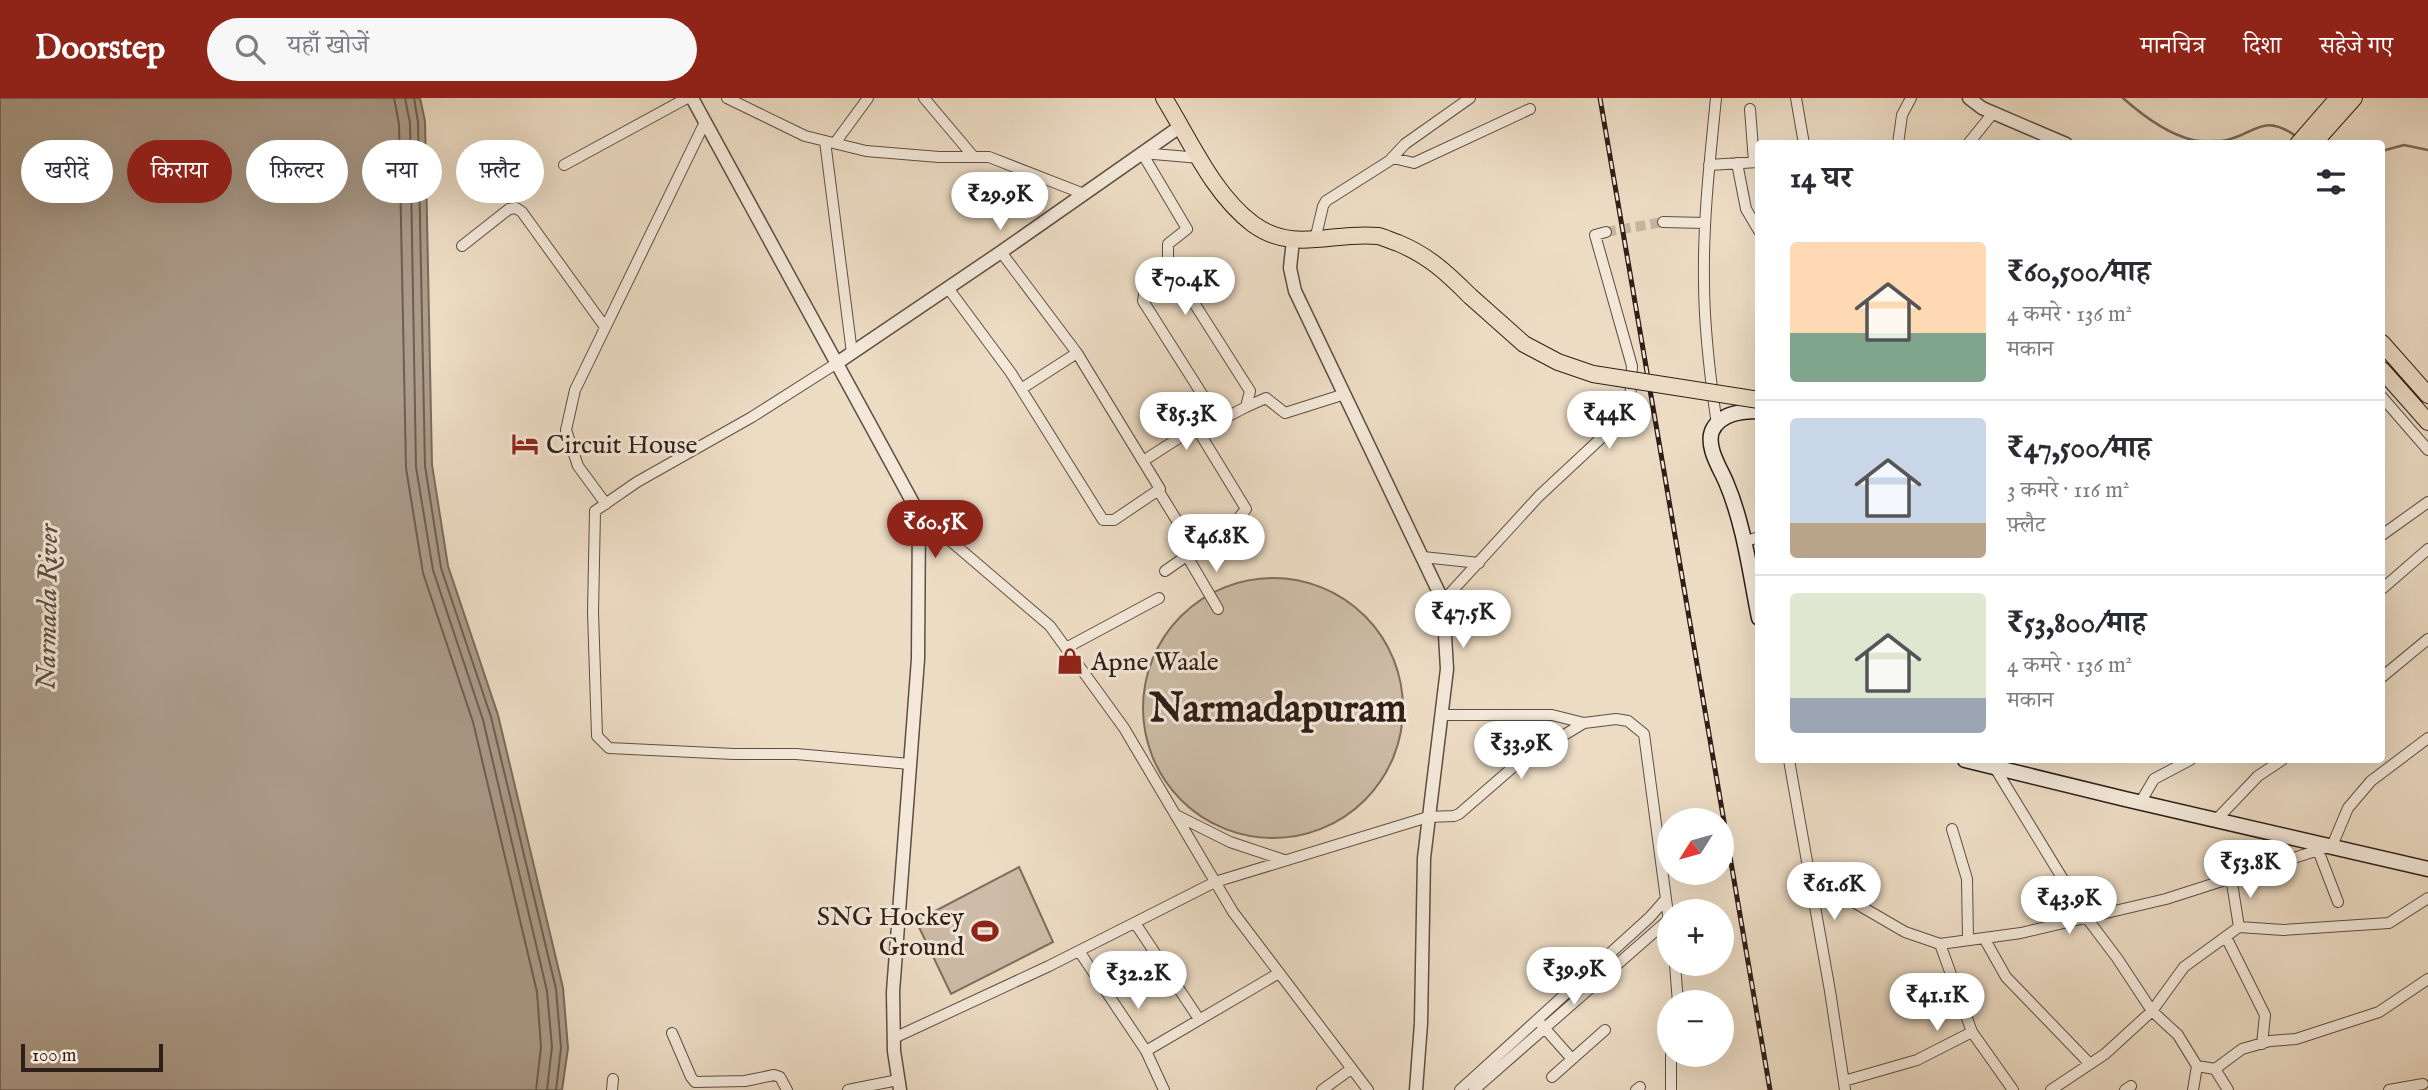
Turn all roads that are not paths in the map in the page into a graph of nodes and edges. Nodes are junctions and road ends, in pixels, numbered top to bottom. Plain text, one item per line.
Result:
1 (690, 98) edge
2 (727, 98) edge
3 (868, 98) edge
4 (924, 98) edge
5 (1164, 98) edge
6 (1470, 98) edge
7 (1716, 98) edge
8 (1796, 98) edge
9 (1911, 98) edge
10 (1969, 98) edge
11 (2337, 98) edge
12 (2354, 98) edge
13 (1530, 109) dead end
14 (1750, 109) dead end
15 (1993, 113) junction
16 (705, 122) junction
17 (1181, 126) junction
18 (1803, 140) edge
19 (1899, 140) edge
20 (1971, 140) edge
21 (2057, 140) edge
22 (2307, 140) edge
23 (830, 142) junction
24 (1142, 153) junction
25 (1755, 153) edge
26 (973, 156) junction
27 (1200, 158) junction
28 (1393, 158) junction
29 (1755, 162) edge
30 (1737, 163) junction
31 (564, 165) dead end
32 (1709, 165) junction
33 (1084, 194) junction
34 (1663, 222) tunnel mouth
35 (1705, 223) junction
36 (1755, 224) edge
37 (1606, 232) dead end
38 (1293, 240) junction
39 (1315, 240) junction
40 (462, 246) dead end
41 (1001, 252) junction
42 (1168, 262) junction
43 (948, 288) junction
44 (605, 327) junction
45 (2385, 346) edge
46 (852, 353) junction
47 (1077, 353) junction
48 (837, 363) junction
49 (2385, 373) edge
50 (1021, 389) junction
51 (1345, 394) junction
52 (2428, 395) edge
53 (1755, 399) edge
54 (2385, 400) edge
55 (1246, 407) junction
56 (1755, 411) edge
57 (1219, 421) junction
58 (2428, 422) edge
59 (1717, 425) junction
60 (1196, 427) junction
61 (2428, 450) edge
62 (1143, 461) junction
63 (1158, 490) junction
64 (2428, 502) edge
65 (606, 503) junction
66 (919, 514) junction
67 (2385, 533) edge
68 (1755, 538) edge
69 (1743, 542) junction
70 (2428, 549) edge
71 (1191, 553) junction
72 (1423, 557) junction
73 (1479, 563) junction
74 (1165, 571) dead end
75 (2385, 586) edge
76 (1159, 598) dead end
77 (1755, 599) edge
78 (1443, 601) junction
79 (1218, 609) dead end
80 (2428, 639) edge
81 (1066, 648) junction
82 (2385, 675) edge
83 (1441, 715) junction
84 (1584, 723) junction
85 (2428, 738) edge
86 (1790, 763) edge
87 (1978, 763) edge
88 (2184, 763) edge
89 (2278, 763) edge
90 (910, 764) junction
91 (1995, 768) junction
92 (2140, 803) junction
93 (1176, 815) junction
94 (1428, 817) junction
95 (2216, 820) junction
96 (1952, 828) dead end
97 (2327, 847) junction
98 (1285, 860) junction
99 (2428, 869) edge
100 (2231, 877) junction
101 (1215, 882) junction
102 (1812, 887) junction
103 (2428, 898) edge
104 (1665, 899) edge
105 (2338, 902) dead end
106 (1657, 909) edge
107 (2086, 917) junction
108 (1135, 923) junction
109 (2239, 927) junction
110 (1657, 933) edge
111 (2226, 937) junction
112 (1984, 938) junction
113 (1968, 940) junction
114 (1940, 944) junction
115 (1079, 951) junction
116 (1279, 973) junction
117 (2428, 979) edge
118 (2152, 1011) junction
119 (1199, 1018) junction
120 (1541, 1024) junction
121 (1605, 1030) dead end
122 (1972, 1032) junction
123 (672, 1033) dead end
124 (894, 1038) junction
125 (2262, 1044) junction
126 (1146, 1051) junction
127 (1572, 1059) junction
128 (2090, 1064) junction
129 (2197, 1066) junction
130 (1671, 1067) edge
131 (1351, 1069) junction
132 (2215, 1069) junction
133 (1552, 1077) dead end
134 (613, 1079) dead end
135 (2423, 1084) dead end
136 (1844, 1086) edge
137 (899, 1087) edge
138 (612, 1090) edge
139 (787, 1090) edge
140 (848, 1090) edge
141 (1164, 1090) edge
142 (1322, 1090) edge
143 (1368, 1090) edge
144 (1416, 1090) edge
145 (1460, 1090) edge
146 (1474, 1090) edge
147 (1671, 1090) edge
148 (2013, 1090) edge
149 (2051, 1090) edge
150 (2193, 1090) edge
151 (2228, 1090) edge
152 (2389, 1090) edge

1 - 16 street
1 - 31 street
2 - 23 street
3 - 23 street
4 - 26 street
5 - 17 main road
6 - 28 street
7 - 32 street
8 - 18 street
9 - 19 street
10 - 15 street
11 - 22 main road
12 - 22 main road
13 - 28 street
14 - 25 street
15 - 20 street
15 - 21 street
16 - 44 street
16 - 48 street
17 - 24 street
17 - 27 main road
23 - 26 street
23 - 46 street
24 - 27 street
24 - 33 street
24 - 42 street
26 - 33 street
27 - 38 main road
28 - 39 street
29 - 30 street
30 - 32 street
30 - 36 street
32 - 35 street
33 - 41 street
34 - 35 street
35 - 59 street
37 - 73 street
38 - 39 main road
38 - 51 street
39 - 53 main road, bridge
40 - 44 street
41 - 43 street
41 - 47 street
42 - 55 street
42 - 57 street
43 - 46 street
43 - 50 street
44 - 65 street
45 - 52 main road
46 - 48 street
47 - 50 street
47 - 62 street
48 - 65 street
48 - 66 street
49 - 58 main road
50 - 63 street
51 - 55 street
51 - 72 street
54 - 61 street
55 - 57 street
56 - 59 main road
57 - 60 street
59 - 69 main road
60 - 62 street
60 - 71 street
62 - 63 street
63 - 71 street
64 - 67 street
65 - 90 street
66 - 81 street
66 - 90 street
68 - 69 street
69 - 77 main road
70 - 75 street
71 - 74 street
71 - 79 street
72 - 73 street
72 - 78 street
73 - 78 street
76 - 81 street
78 - 83 street
80 - 82 street
81 - 93 street
83 - 84 street
83 - 94 street
84 - 94 street
84 - 104 street
85 - 97 street
86 - 102 street
87 - 91 main road
88 - 92 street
89 - 95 street
90 - 124 street
91 - 92 main road
91 - 107 street
92 - 95 main road
93 - 98 street
93 - 101 street
94 - 98 street
94 - 144 street
95 - 97 main road
96 - 113 street
97 - 99 main road
97 - 100 street
97 - 105 street
98 - 101 street
100 - 107 street
100 - 109 street
101 - 108 street
101 - 116 street
102 - 114 street
102 - 136 street
103 - 109 street
106 - 120 street
107 - 112 street
107 - 118 street
108 - 115 street
108 - 119 street
109 - 111 street
110 - 120 street
111 - 118 street
111 - 125 street
112 - 113 street
112 - 128 street
113 - 114 street
114 - 122 street
115 - 124 street
115 - 126 street
116 - 119 street
116 - 131 street
117 - 125 street
118 - 128 street
118 - 129 street
119 - 126 street
120 - 127 street
120 - 145 street
120 - 146 street
121 - 127 street
122 - 136 street
122 - 148 street
123 - 139 street
124 - 137 street
125 - 132 street
126 - 141 street
127 - 133 street
128 - 149 street
129 - 132 street
129 - 150 street
130 - 147 street
131 - 142 street
131 - 143 street
132 - 151 street
134 - 138 street
135 - 152 street
137 - 140 street

